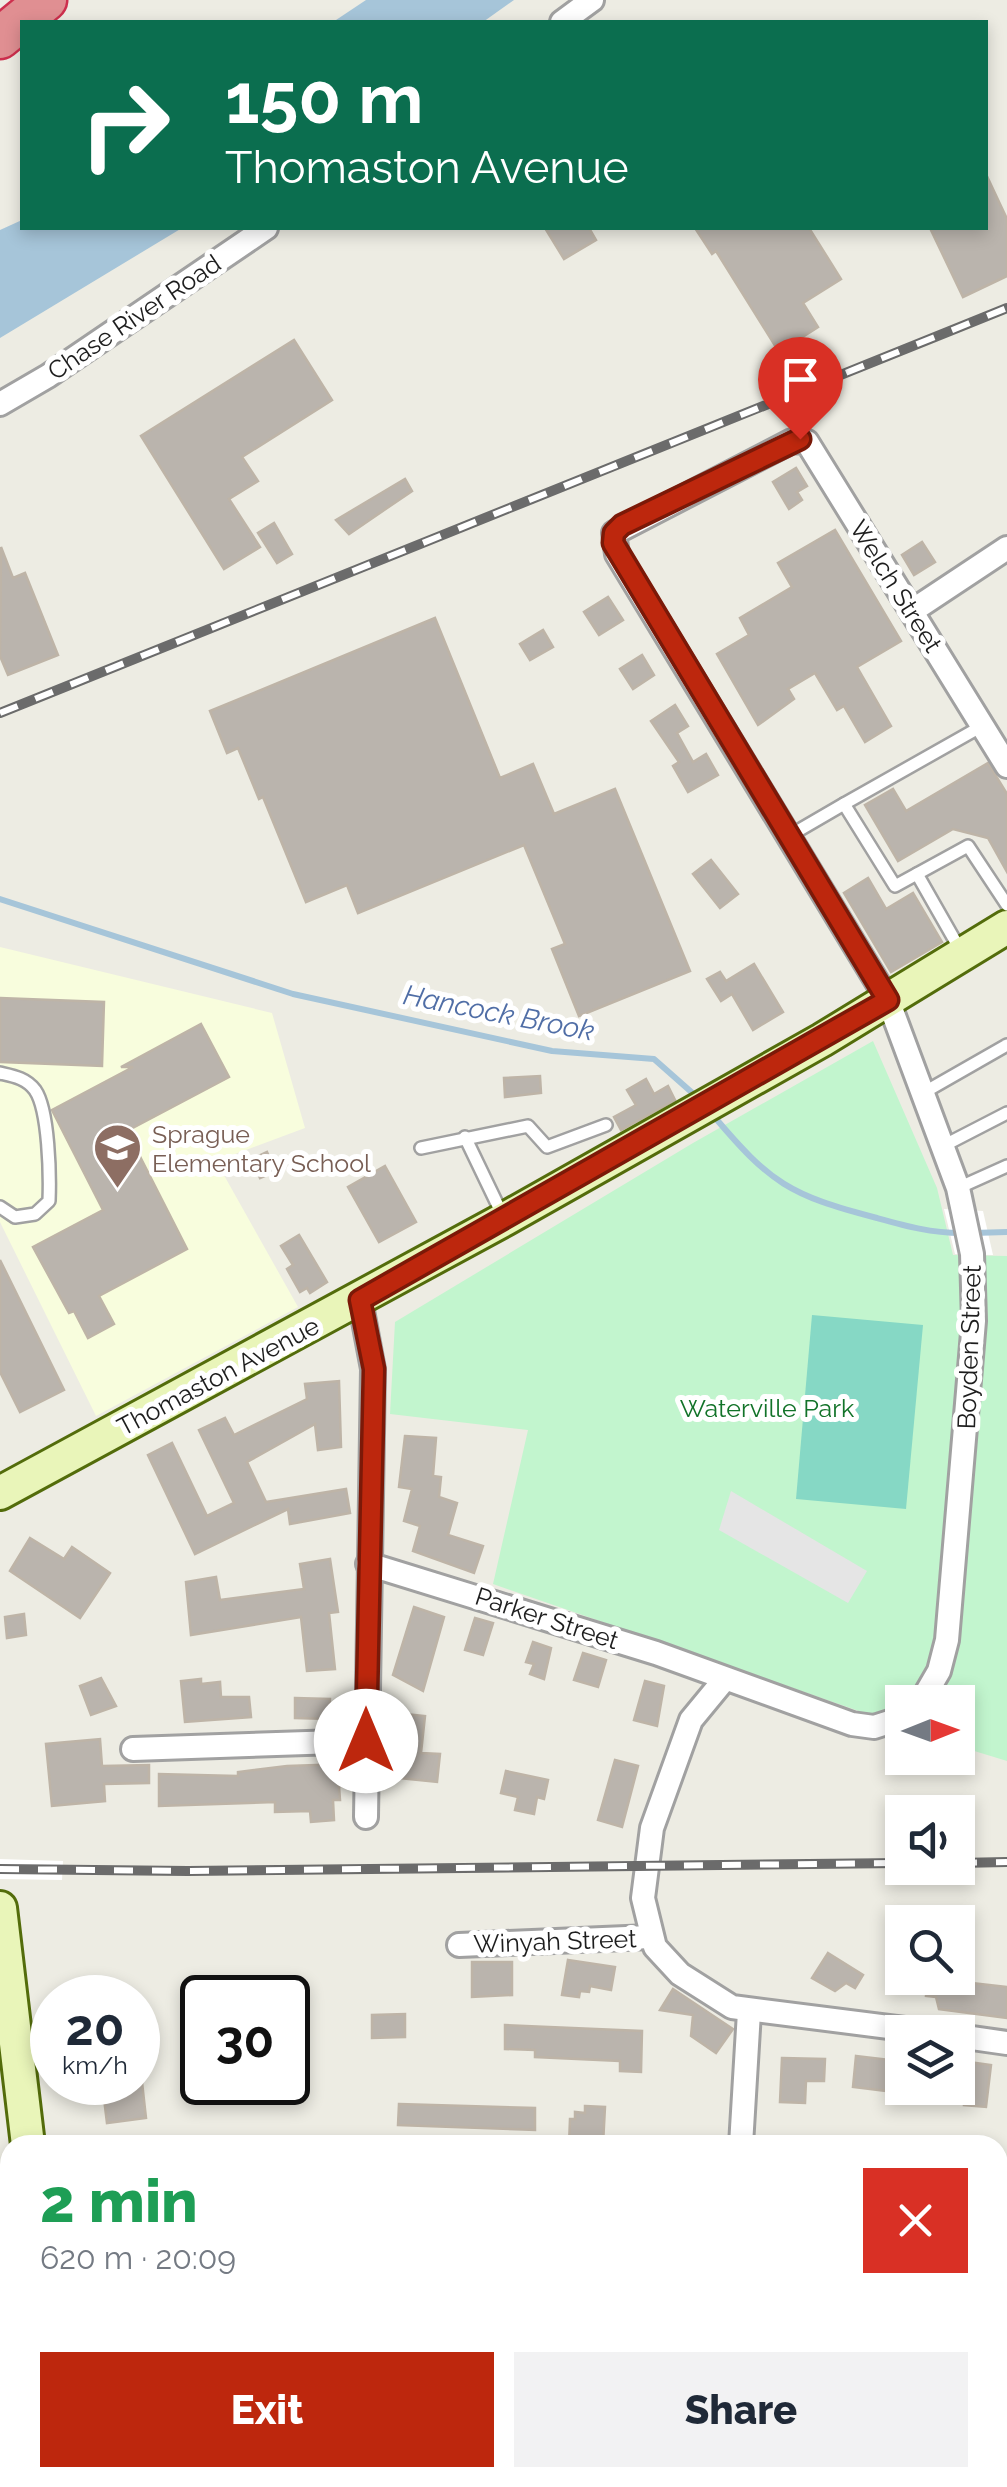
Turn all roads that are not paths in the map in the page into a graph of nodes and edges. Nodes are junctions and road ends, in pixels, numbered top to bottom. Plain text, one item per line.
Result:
1 (46, 0) edge
2 (592, 0) edge
3 (22, 20) edge
4 (565, 20) edge
5 (20, 21) edge
6 (0, 38) edge
7 (263, 230) edge
8 (0, 404) edge
9 (612, 537) joint
10 (1007, 548) edge
11 (912, 611) junction
12 (982, 726) junction
13 (1007, 766) edge
14 (844, 804) junction
15 (789, 836) junction
16 (917, 874) junction
17 (1007, 905) edge
18 (1007, 926) edge
19 (963, 954) junction
20 (888, 1000) junction
21 (1007, 1045) edge
22 (0, 1072) edge
23 (923, 1093) junction
24 (1007, 1113) edge
25 (606, 1125) dead end
26 (465, 1137) junction
27 (943, 1146) junction
28 (420, 1148) dead end
29 (1007, 1166) edge
30 (961, 1199) junction
31 (0, 1207) edge
32 (505, 1219) junction
33 (360, 1300) junction
34 (0, 1493) edge
35 (368, 1564) junction
36 (724, 1680) junction
37 (930, 1685) edge
38 (885, 1723) edge
39 (366, 1741) junction
40 (133, 1749) dead end
41 (366, 1817) dead end
42 (0, 1908) edge
43 (650, 1937) junction
44 (460, 1945) dead end
45 (749, 2012) junction
46 (885, 2027) edge
47 (975, 2039) edge
48 (1007, 2044) edge
49 (27, 2135) edge
50 (742, 2135) edge

1 - 3 highway
2 - 4 street
5 - 6 highway
7 - 8 street, Chase River Road
9 - 11 street, Welch Street
9 - 15 street, Boyden Street
10 - 11 street
11 - 12 street, Welch Street
12 - 13 street, Welch Street
12 - 14 lane
14 - 15 lane
14 - 16 lane
15 - 20 street, Boyden Street
16 - 17 lane
16 - 19 lane
18 - 19 main road, Thomaston Avenue
19 - 20 main road, Thomaston Avenue
20 - 23 street, Boyden Street
20 - 32 main road, Thomaston Avenue
21 - 23 lane
22 - 31 lane
23 - 27 street, Boyden Street
24 - 27 lane
25 - 26 lane
26 - 28 lane
26 - 32 lane
27 - 30 street, Boyden Street
29 - 30 lane
30 - 37 street, Boyden Street
32 - 33 main road, Thomaston Avenue
33 - 34 main road, Thomaston Avenue
33 - 35 street
35 - 36 street, Parker Street
35 - 39 street
36 - 38 street
36 - 43 street
39 - 40 street
39 - 41 street
42 - 49 main road
43 - 44 street, Winyah Street
43 - 45 street
45 - 46 street
45 - 50 street
47 - 48 street

